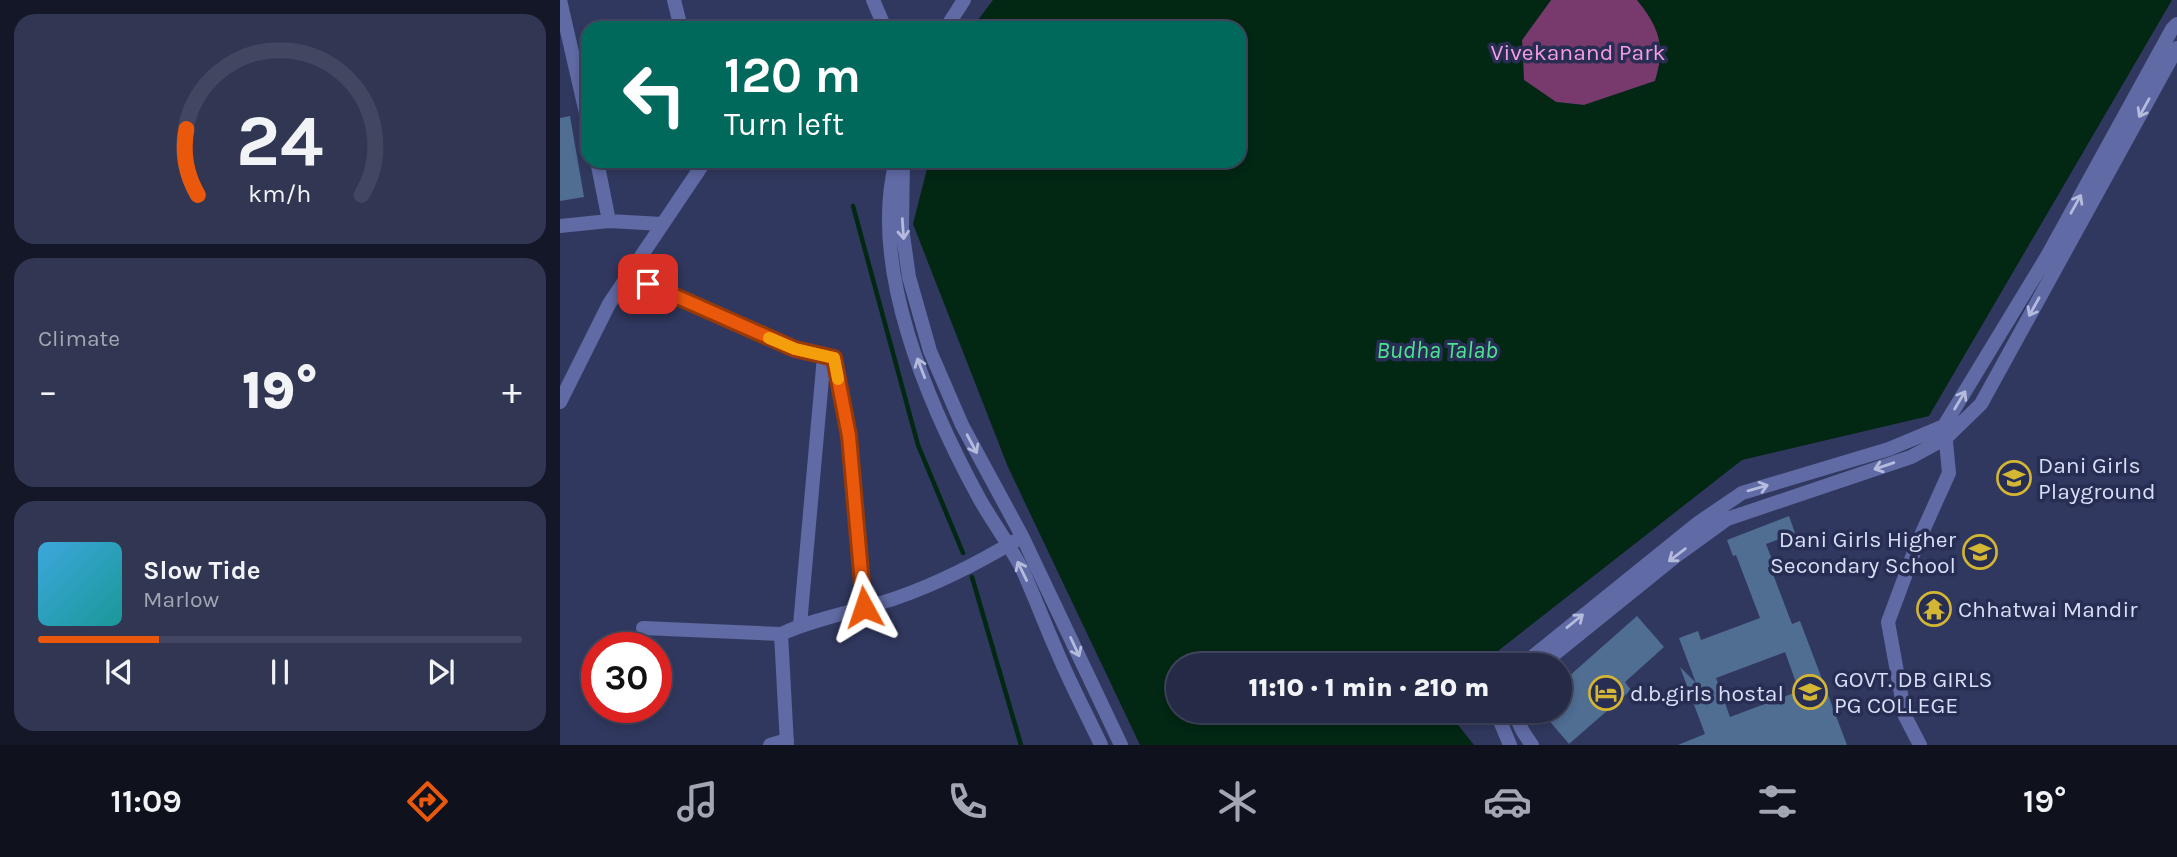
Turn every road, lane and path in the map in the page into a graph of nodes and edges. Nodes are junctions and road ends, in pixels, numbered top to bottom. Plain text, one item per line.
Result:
1 (560, 0) edge
2 (674, 0) edge
3 (873, 0) edge
4 (964, 0) edge
5 (679, 21) edge
6 (883, 21) edge
7 (950, 21) edge
8 (2177, 24) edge
9 (2177, 48) edge
10 (581, 92) edge
11 (598, 168) edge
12 (700, 168) edge
13 (894, 168) edge
14 (903, 168) edge
15 (609, 220) junction
16 (662, 224) junction
17 (560, 226) edge
18 (628, 274) junction
19 (824, 356) junction
20 (560, 402) edge
21 (1945, 432) junction
22 (1022, 536) junction
23 (1009, 545) junction
24 (864, 607) junction
25 (800, 625) junction
26 (643, 628) dead end
27 (781, 634) junction
28 (1537, 653) edge
29 (1556, 653) edge
30 (1501, 723) edge
31 (1519, 723) edge
32 (787, 742) edge
33 (769, 745) edge
34 (1101, 745) edge
35 (1121, 745) edge
36 (1510, 745) edge
37 (1532, 745) edge
38 (1920, 745) edge

1 - 10 street
2 - 5 street
3 - 6 street
4 - 7 street
21 -> 8 street
9 -> 21 street
11 - 15 street
12 - 16 street
23 -> 13 street
14 -> 22 street
15 - 16 street
15 - 17 street
16 - 18 street
18 - 19 street
18 - 20 street
19 - 24 street
19 - 25 street
28 -> 21 street
21 -> 29 street
21 - 38 street
22 - 23 street
22 -> 35 street
23 - 24 street
34 -> 23 street
24 - 25 street
25 - 27 street
26 - 27 street
27 - 32 street
30 - 36 street
31 - 37 street
32 - 33 street

